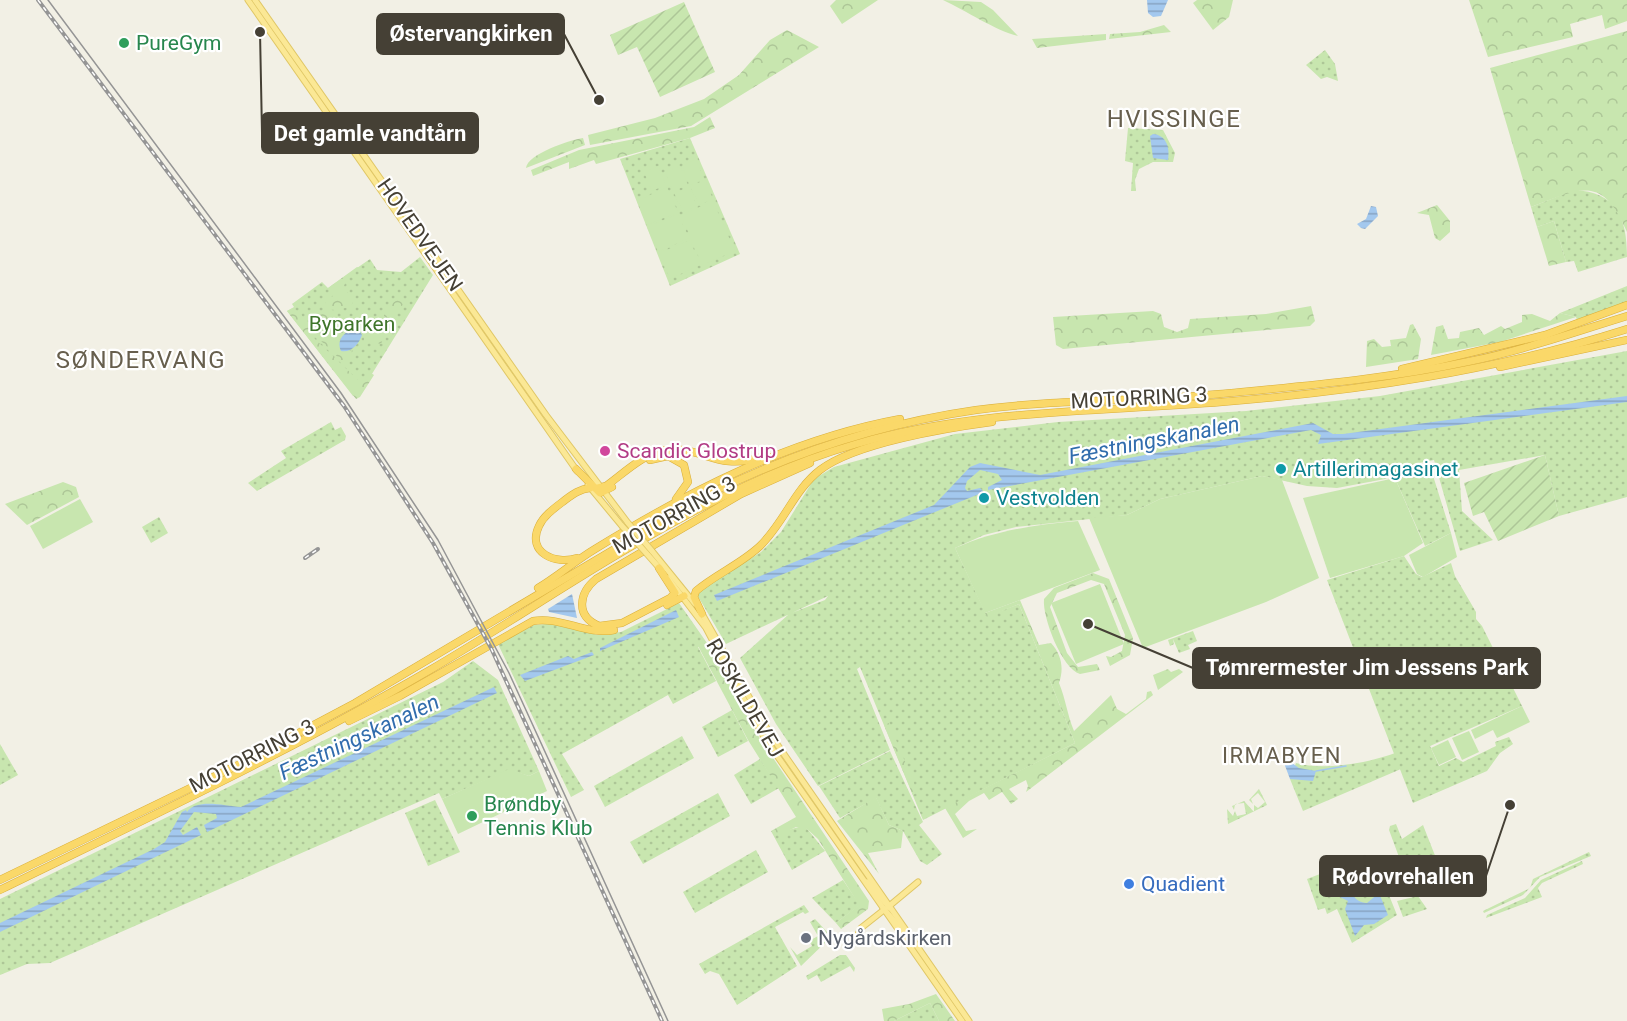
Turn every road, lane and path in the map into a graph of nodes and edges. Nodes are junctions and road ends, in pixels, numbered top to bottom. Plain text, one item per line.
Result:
1 (248, 0) edge
2 (255, 0) edge
3 (296, 68) junction
4 (322, 95) junction
5 (1627, 305) edge
6 (1627, 316) edge
7 (1627, 329) edge
8 (1627, 340) edge
9 (1474, 369) junction
10 (1381, 376) junction
11 (516, 384) joint
12 (1021, 415) junction
13 (921, 419) junction
14 (564, 441) joint
15 (790, 450) junction
16 (831, 452) junction
17 (576, 470) junction
18 (597, 490) junction
19 (662, 509) junction
20 (625, 525) junction
21 (593, 550) junction
22 (650, 553) junction
23 (660, 568) junction
24 (684, 592) junction
25 (505, 614) junction
26 (702, 614) junction
27 (308, 738) junction
28 (0, 880) edge
29 (918, 882) dead end
30 (0, 890) edge
31 (887, 908) junction
32 (857, 936) dead end
33 (962, 1021) edge
34 (969, 1021) edge

1 - 3 main road, HOVEDVEJEN
2 - 4 main road, HOVEDVEJEN
3 - 4 main road
3 - 11 main road, HOVEDVEJEN
4 - 14 main road, HOVEDVEJEN
5 - 10 highway
6 - 10 highway, MOTORRING 3
7 - 9 highway
8 - 9 highway
9 - 12 highway, MOTORRING 3
10 - 13 highway, MOTORRING 3
11 - 17 main road, ROSKILDEVEJ
12 - 16 highway, MOTORRING 3
12 - 26 highway
13 - 15 highway
13 - 25 highway, MOTORRING 3
14 - 18 main road, ROSKILDEVEJ
15 - 18 highway
15 - 19 highway
16 - 23 highway
16 - 27 highway, MOTORRING 3
17 - 18 highway
17 - 18 main road, ROSKILDEVEJ
18 - 19 highway
18 - 20 main road, ROSKILDEVEJ
18 - 20 main road, ROSKILDEVEJ
18 - 21 highway
19 - 21 highway
20 - 22 main road, ROSKILDEVEJ, bridge
21 - 25 highway
22 - 23 main road, ROSKILDEVEJ
22 - 24 main road, ROSKILDEVEJ
23 - 24 main road, ROSKILDEVEJ
24 - 26 main road, ROSKILDEVEJ
24 - 27 highway
24 - 31 main road, ROSKILDEVEJ
25 - 28 highway, MOTORRING 3
26 - 31 main road, ROSKILDEVEJ
27 - 30 highway, MOTORRING 3
29 - 31 main road
31 - 32 main road
31 - 33 main road, ROSKILDEVEJ
31 - 34 main road

